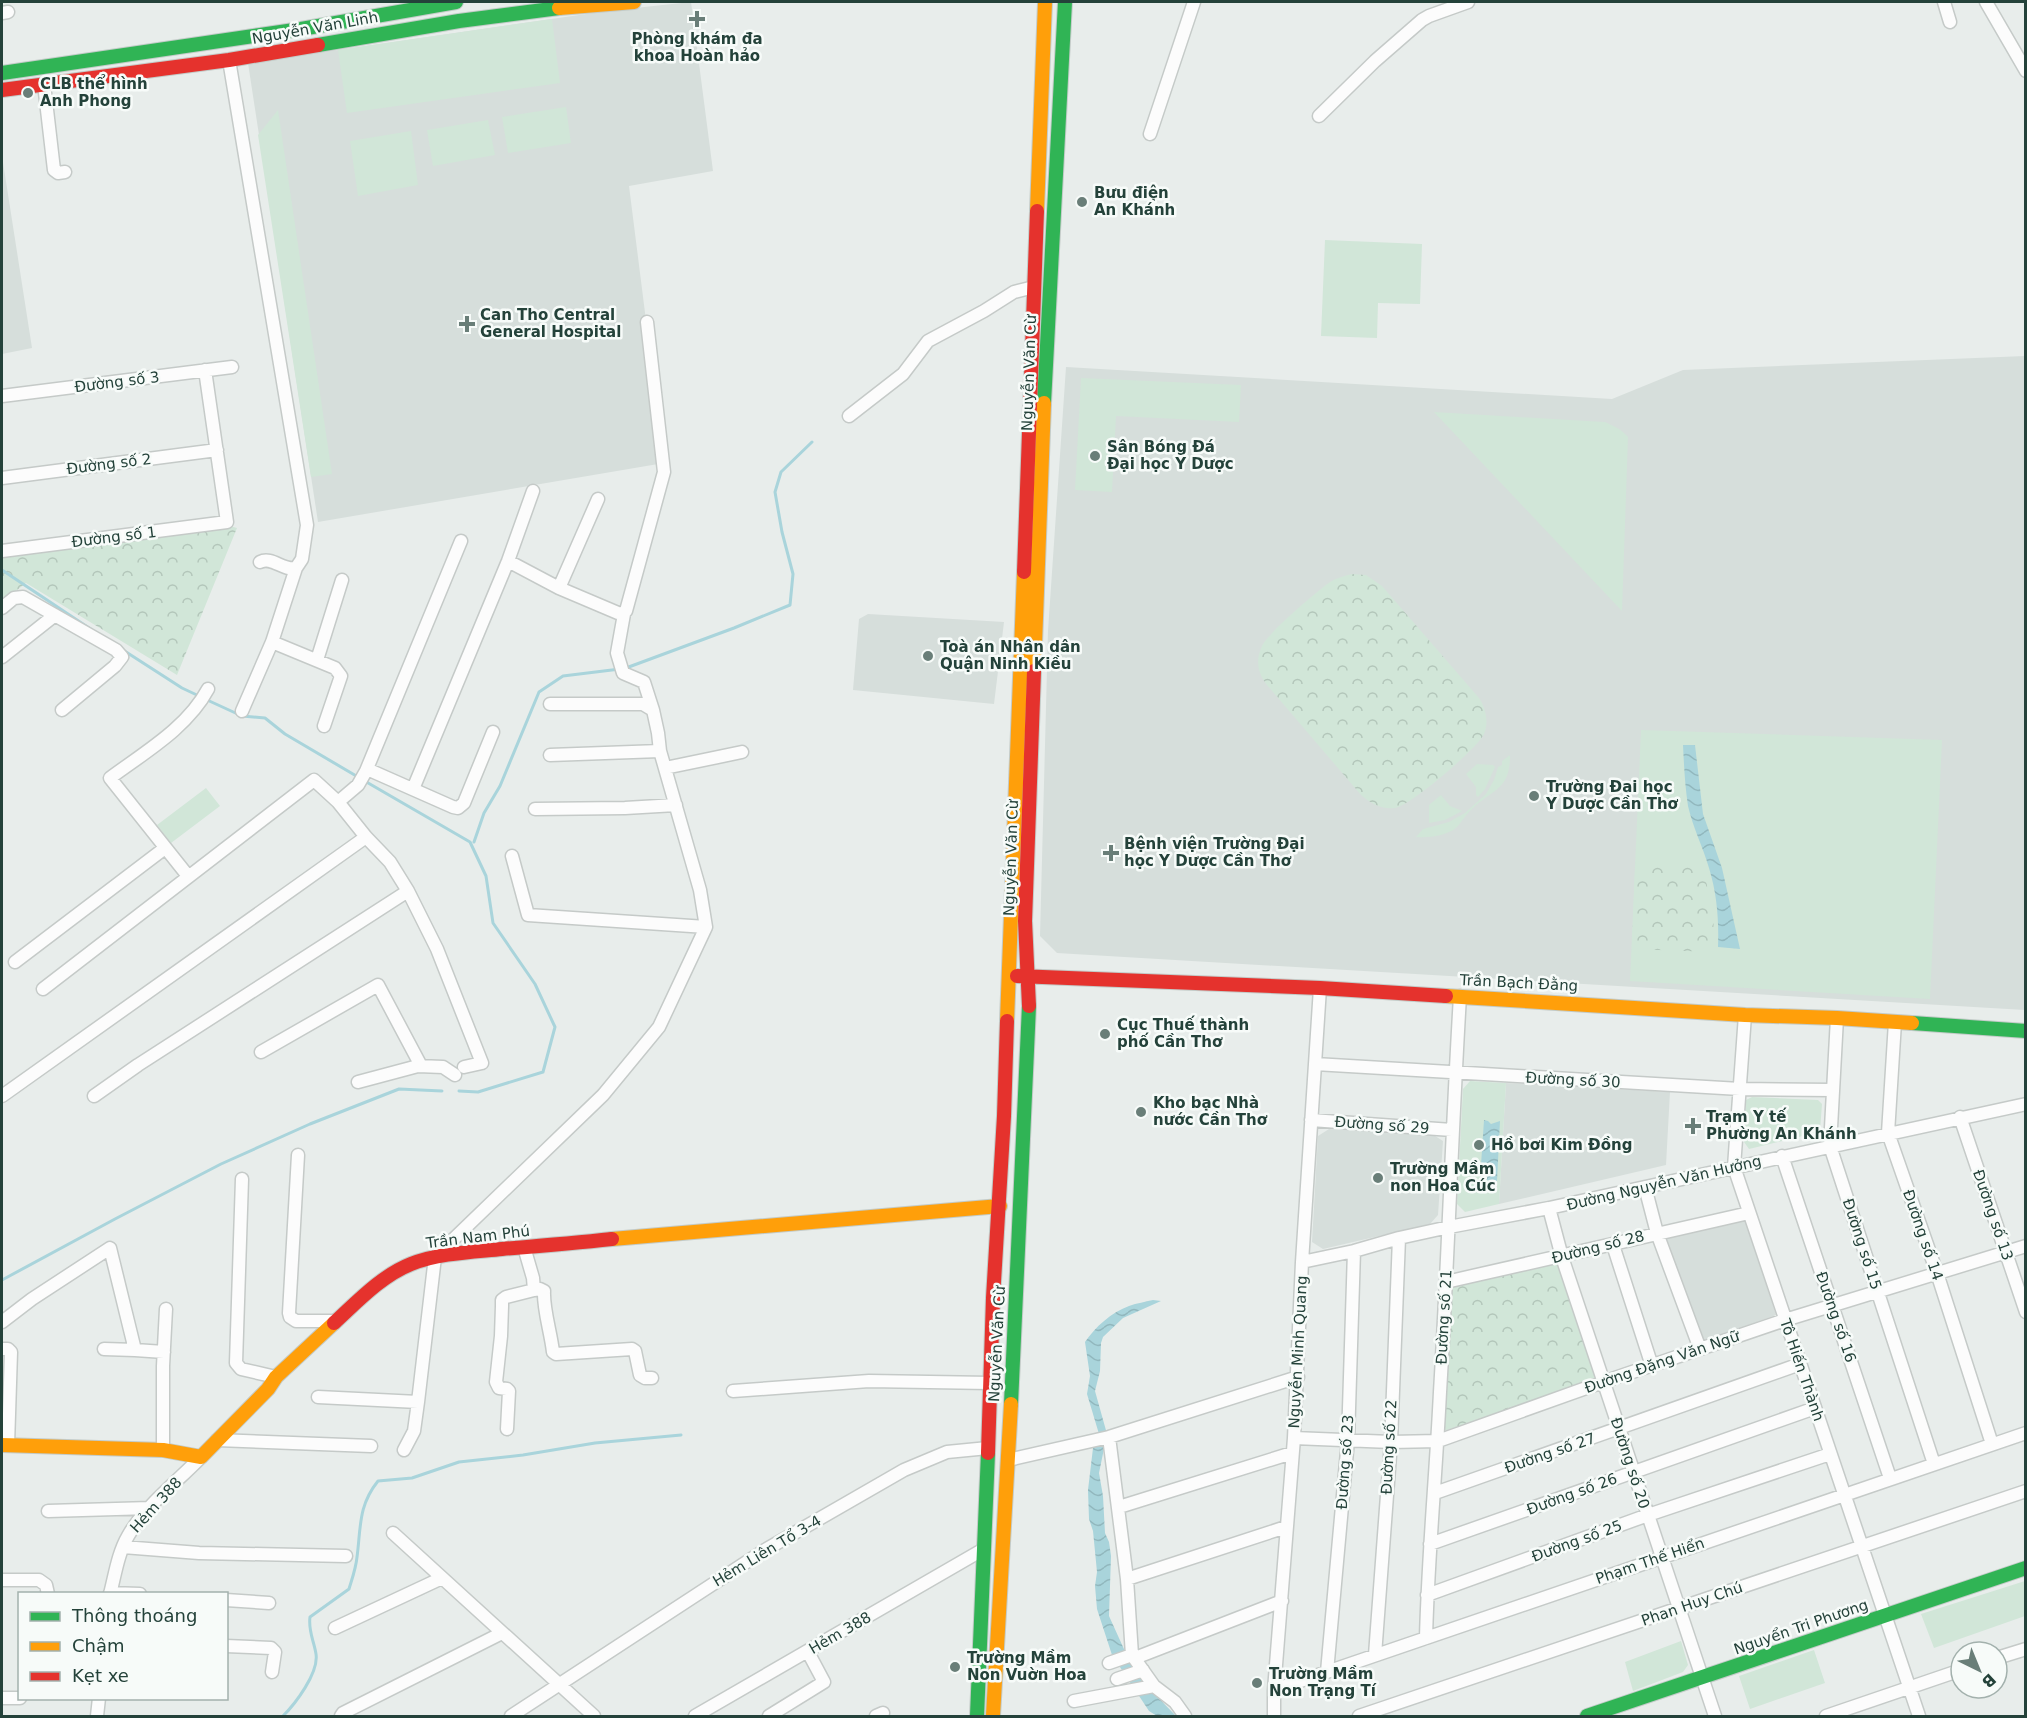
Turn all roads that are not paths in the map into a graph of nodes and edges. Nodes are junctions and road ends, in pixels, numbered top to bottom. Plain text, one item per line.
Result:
1 (456, 2) edge
2 (634, 2) edge
3 (1045, 2) edge
4 (1065, 2) edge
5 (1194, 2) edge
6 (1468, 2) edge
7 (1944, 2) edge
8 (1986, 2) edge
9 (554, 5) edge
10 (1950, 22) dead end
11 (229, 60) junction
12 (2025, 71) edge
13 (2, 73) edge
14 (44, 84) junction
15 (2, 90) edge
16 (1319, 116) dead end
17 (1150, 134) dead end
18 (65, 172) dead end
19 (1034, 287) junction
20 (647, 322) dead end
21 (232, 367) dead end
22 (206, 370) junction
23 (2, 396) edge
24 (849, 416) dead end
25 (217, 450) junction
26 (2, 478) edge
27 (533, 491) dead end
28 (598, 499) dead end
29 (461, 541) dead end
30 (2, 551) edge
31 (508, 561) junction
32 (260, 562) dead end
33 (296, 568) junction
34 (342, 580) dead end
35 (559, 588) junction
36 (2, 608) edge
37 (624, 614) junction
38 (55, 615) junction
39 (272, 642) junction
40 (2, 657) edge
41 (317, 660) junction
42 (208, 689) dead end
43 (550, 704) dead end
44 (62, 710) dead end
45 (653, 710) junction
46 (242, 711) dead end
47 (324, 726) dead end
48 (493, 732) dead end
49 (660, 751) junction
50 (741, 752) dead end
51 (550, 755) dead end
52 (665, 768) junction
53 (365, 774) junction
54 (413, 789) junction
55 (338, 802) junction
56 (676, 805) junction
57 (535, 809) dead end
58 (366, 837) junction
59 (165, 848) junction
60 (512, 856) dead end
61 (188, 876) junction
62 (408, 891) junction
63 (705, 927) junction
64 (15, 962) dead end
65 (1010, 975) junction
66 (1026, 976) junction
67 (1320, 988) junction
68 (43, 989) dead end
69 (1460, 996) junction
70 (1745, 1015) junction
71 (1837, 1018) junction
72 (1895, 1022) junction
73 (2025, 1031) edge
74 (261, 1052) dead end
75 (1315, 1064) junction
76 (418, 1066) junction
77 (1455, 1073) junction
78 (358, 1082) dead end
79 (1740, 1089) junction
80 (1832, 1090) junction
81 (2, 1096) edge
82 (94, 1096) dead end
83 (2025, 1104) edge
84 (1960, 1117) junction
85 (1311, 1120) junction
86 (1452, 1130) junction
87 (1888, 1133) junction
88 (1830, 1146) junction
89 (298, 1155) dead end
90 (1782, 1156) junction
91 (1734, 1167) junction
92 (242, 1179) dead end
93 (1645, 1187) junction
94 (1000, 1206) junction
95 (1549, 1208) junction
96 (1749, 1213) junction
97 (1449, 1227) junction
98 (1657, 1233) junction
99 (1399, 1238) junction
100 (1612, 1245) junction
101 (2025, 1246) edge
102 (524, 1247) junction
103 (1354, 1251) junction
104 (2006, 1253) junction
105 (435, 1257) junction
106 (1562, 1257) junction
107 (1302, 1262) junction
108 (1937, 1273) junction
109 (1446, 1282) junction
110 (534, 1290) junction
111 (1877, 1291) junction
112 (1832, 1307) junction
113 (166, 1309) dead end
114 (2025, 1312) edge
115 (1785, 1320) junction
116 (337, 1321) junction
117 (2, 1322) edge
118 (3, 1346) edge
119 (104, 1349) dead end
120 (1700, 1349) junction
121 (135, 1350) junction
122 (164, 1352) junction
123 (1800, 1364) junction
124 (1652, 1366) junction
125 (276, 1377) junction
126 (1298, 1377) junction
127 (652, 1378) dead end
128 (1603, 1382) junction
129 (990, 1383) junction
130 (734, 1391) dead end
131 (318, 1397) dead end
132 (418, 1402) junction
133 (1815, 1408) junction
134 (507, 1429) dead end
135 (1619, 1429) junction
136 (2025, 1433) edge
137 (1109, 1438) junction
138 (1294, 1438) junction
139 (217, 1440) junction
140 (1348, 1440) junction
141 (1438, 1441) junction
142 (1391, 1442) junction
143 (1992, 1444) junction
144 (4, 1445) edge
145 (371, 1446) dead end
146 (988, 1448) junction
147 (163, 1450) junction
148 (404, 1450) dead end
149 (1292, 1453) junction
150 (1830, 1454) junction
151 (201, 1457) junction
152 (1008, 1460) junction
153 (1934, 1464) junction
154 (1634, 1472) junction
155 (1890, 1478) junction
156 (2025, 1491) edge
157 (1435, 1493) junction
158 (1844, 1494) junction
159 (1119, 1507) junction
160 (150, 1508) junction
161 (48, 1511) dead end
162 (1648, 1515) junction
163 (1286, 1527) junction
164 (393, 1533) dead end
165 (1430, 1544) junction
166 (1861, 1546) junction
167 (123, 1547) junction
168 (984, 1549) junction
169 (346, 1556) dead end
170 (1662, 1557) junction
171 (2025, 1568) edge
172 (442, 1578) junction
173 (1127, 1579) junction
174 (2, 1580) edge
175 (48, 1592) edge
176 (110, 1592) edge
177 (1427, 1595) junction
178 (228, 1600) edge
179 (1282, 1601) junction
180 (269, 1603) dead end
181 (1679, 1608) junction
182 (1885, 1616) junction
183 (334, 1628) dead end
184 (502, 1633) junction
185 (1426, 1638) junction
186 (228, 1646) edge
187 (2025, 1649) edge
188 (808, 1652) junction
189 (2009, 1654) edge
190 (1375, 1655) junction
191 (1132, 1657) junction
192 (1112, 1662) dead end
193 (1140, 1671) junction
194 (272, 1672) dead end
195 (1327, 1672) junction
196 (1949, 1674) edge
197 (1703, 1677) junction
198 (1121, 1678) dead end
199 (559, 1683) junction
200 (1152, 1687) junction
201 (1910, 1688) junction
202 (1274, 1690) junction
203 (2, 1698) edge
204 (18, 1698) edge
205 (99, 1700) edge
206 (1074, 1701) dead end
207 (97, 1716) edge
208 (340, 1716) edge
209 (511, 1716) edge
210 (594, 1716) edge
211 (695, 1716) edge
212 (769, 1716) edge
213 (977, 1716) edge
214 (993, 1716) edge
215 (1185, 1716) edge
216 (1274, 1716) edge
217 (1359, 1716) edge
218 (1587, 1716) edge
219 (1716, 1716) edge
220 (1826, 1716) edge
221 (1919, 1716) edge

1 - 13 main road, Nguyễn Văn Linh
2 - 9 main road, Nguyễn Văn Linh
3 - 19 main road, Nguyễn Văn Cừ
4 - 66 main road, Nguyễn Văn Cừ
5 - 17 street
6 - 16 street
7 - 10 street
8 - 12 street
9 - 11 main road, Nguyễn Văn Linh
11 - 14 main road, Nguyễn Văn Linh
11 - 33 street
14 - 15 main road, Nguyễn Văn Linh
14 - 18 street
19 - 24 street
19 - 65 main road, Nguyễn Văn Cừ
20 - 37 street
21 - 22 street, Đường số 3
22 - 23 street, Đường số 3
22 - 25 street
25 - 26 street, Đường số 2
25 - 30 street, Đường số 1
27 - 31 street
28 - 35 street
29 - 53 street
31 - 35 street
31 - 54 street
32 - 33 street
33 - 39 street
34 - 41 street
35 - 37 street
36 - 38 street
37 - 45 street
38 - 40 street
38 - 44 street
39 - 41 street
39 - 46 street
41 - 47 street
42 - 59 street
43 - 45 street
45 - 49 street
48 - 54 street
49 - 51 street
49 - 52 street
50 - 52 street
52 - 56 street
53 - 54 street
53 - 55 street
55 - 58 street
55 - 61 street
56 - 57 street
56 - 63 street
58 - 62 street
58 - 81 street
59 - 61 street
59 - 64 street
60 - 63 street
61 - 68 street
62 - 76 street
62 - 82 street
63 - 105 street
65 - 66 main road, Trần Bạch Đằng
65 - 94 main road, Nguyễn Văn Cừ
66 - 67 main road, Trần Bạch Đằng
66 - 152 main road, Nguyễn Văn Cừ
67 - 69 main road, Trần Bạch Đằng
67 - 75 street, Nguyễn Minh Quang
69 - 70 main road, Trần Bạch Đằng
69 - 77 street, Đường số 21
70 - 71 main road, Trần Bạch Đằng
70 - 79 street, Tô Hiến Thành
71 - 72 main road, Trần Bạch Đằng
71 - 80 street, Đường số 15
72 - 73 main road, Trần Bạch Đằng
72 - 87 street, Đường số 14
74 - 76 street
75 - 77 street, Đường số 30
75 - 85 street, Nguyễn Minh Quang
76 - 78 street
77 - 79 street, Đường số 30
77 - 86 street, Đường số 21
79 - 80 street, Đường số 30
79 - 91 street, Tô Hiến Thành
80 - 88 street, Đường số 15
83 - 84 street, Đường Nguyễn Văn Hưởng
84 - 87 street, Đường Nguyễn Văn Hưởng
84 - 104 street, Đường số 13
85 - 86 street, Đường số 29
85 - 107 street, Nguyễn Minh Quang
86 - 97 street, Đường số 21
87 - 88 street, Đường Nguyễn Văn Hưởng
87 - 108 street, Đường số 14
88 - 90 street, Đường Nguyễn Văn Hưởng
88 - 111 street, Đường số 15
89 - 116 street
90 - 91 street, Đường Nguyễn Văn Hưởng
90 - 112 street, Đường số 16
91 - 93 street, Đường Nguyễn Văn Hưởng
91 - 96 street, Tô Hiến Thành
92 - 125 street
93 - 95 street, Đường Nguyễn Văn Hưởng
93 - 98 street
94 - 102 main road, Trần Nam Phú
94 - 129 main road, Nguyễn Văn Cừ
95 - 97 street, Đường Nguyễn Văn Hưởng
95 - 106 street, Đường số 20
96 - 98 street, Đường số 28
96 - 115 street, Tô Hiến Thành
97 - 99 street, Đường Nguyễn Văn Hưởng
97 - 109 street, Đường số 21
98 - 100 street, Đường số 28
98 - 120 street
99 - 103 street, Đường Nguyễn Văn Hưởng
99 - 142 street, Đường số 22
100 - 106 street, Đường số 28
100 - 124 street
101 - 104 street, Đường Đặng Văn Ngữ
102 - 105 main road, Trần Nam Phú
102 - 110 street
103 - 107 street, Đường Nguyễn Văn Hưởng
103 - 140 street, Đường số 23
104 - 108 street, Đường Đặng Văn Ngữ
104 - 114 street, Đường số 13
105 - 116 main road, Trần Nam Phú
105 - 132 street
106 - 109 street, Đường số 28
106 - 128 street, Đường số 20
107 - 126 street, Nguyễn Minh Quang
108 - 111 street, Đường Đặng Văn Ngữ
108 - 143 street, Đường số 14
109 - 141 street, Đường số 21
110 - 127 street
110 - 134 street
111 - 112 street, Đường Đặng Văn Ngữ
111 - 153 street, Đường số 15
112 - 115 street, Đường Đặng Văn Ngữ
112 - 155 street, Đường số 16
113 - 122 street
115 - 120 street, Đường Đặng Văn Ngữ
115 - 123 street, Tô Hiến Thành
116 - 125 main road, Trần Nam Phú
117 - 121 street
118 - 144 street
119 - 121 street
120 - 124 street, Đường Đặng Văn Ngữ
121 - 122 street
122 - 147 street
123 - 133 street, Tô Hiến Thành
123 - 135 street, Đường số 27
124 - 128 street, Đường Đặng Văn Ngữ
125 - 139 main road, Trần Nam Phú
126 - 137 street
126 - 138 street, Nguyễn Minh Quang
128 - 135 street, Đường số 20
128 - 141 street, Đường Đặng Văn Ngữ
129 - 130 street
129 - 146 main road, Nguyễn Văn Cừ
131 - 132 street
132 - 148 street
133 - 150 street, Tô Hiến Thành
133 - 154 street, Đường số 26
135 - 154 street, Đường số 20
135 - 157 street, Đường số 27
136 - 143 street, Phạm Thế Hiển
137 - 152 street
137 - 159 street
138 - 140 street, Đường Đặng Văn Ngữ
138 - 149 street, Nguyễn Minh Quang
139 - 145 street
139 - 151 main road, Trần Nam Phú
140 - 142 street, Đường Đặng Văn Ngữ
140 - 195 street, Đường số 23
141 - 142 street, Đường Đặng Văn Ngữ
141 - 157 street, Đường số 21
142 - 190 street, Đường số 22
143 - 153 street, Phạm Thế Hiển
144 - 147 main road
146 - 168 main road, Nguyễn Văn Cừ
146 - 199 street, Hẻm Liên Tổ 3-4
147 - 151 main road
149 - 159 street
149 - 163 street, Nguyễn Minh Quang
150 - 158 street, Tô Hiến Thành
150 - 162 street, Đường số 25
151 - 160 street, Hẻm 388
152 - 214 main road, Nguyễn Văn Cừ
153 - 155 street, Phạm Thế Hiển
154 - 162 street, Đường số 20
154 - 165 street, Đường số 26
155 - 158 street, Phạm Thế Hiển
156 - 166 street, Phan Huy Chú
157 - 165 street, Đường số 21
158 - 166 street, Tô Hiến Thành
158 - 170 street, Phạm Thế Hiển
159 - 173 street
160 - 161 street
160 - 167 street, Hẻm 388
162 - 170 street, Đường số 20
162 - 177 street, Đường số 25
163 - 173 street
163 - 179 street, Nguyễn Minh Quang
164 - 172 street
165 - 177 street, Đường số 21
166 - 181 street, Phan Huy Chú
166 - 182 street, Tô Hiến Thành
167 - 169 street
167 - 176 street, Hẻm 388
168 - 188 street, Hẻm 388
168 - 213 main road, Nguyễn Văn Cừ
170 - 181 street, Đường số 20
170 - 185 street, Phạm Thế Hiển
171 - 182 main road, Nguyển Tri Phương
172 - 183 street
172 - 184 street
173 - 191 street
174 - 175 street
177 - 185 street, Đường số 21
178 - 180 street
179 - 191 street
179 - 202 street, Nguyễn Minh Quang
181 - 197 street, Đường số 20
181 - 217 street, Phan Huy Chú
182 - 197 main road, Nguyển Tri Phương
182 - 201 street, Tô Hiến Thành
184 - 199 street
184 - 208 street
185 - 190 street, Phạm Thế Hiển
186 - 194 street
187 - 189 street
188 - 211 street, Hẻm 388
188 - 212 street
190 - 195 street, Phạm Thế Hiển
191 - 192 street
191 - 193 street
193 - 198 street
193 - 200 street
195 - 202 street, Phạm Thế Hiển
196 - 201 street
197 - 218 main road, Nguyển Tri Phương
197 - 219 street, Đường số 20
199 - 209 street, Hẻm Liên Tổ 3-4
199 - 210 street
200 - 206 street
200 - 215 street
201 - 220 street
201 - 221 street, Tô Hiến Thành
202 - 216 street, Nguyễn Minh Quang
203 - 204 street
205 - 207 street

